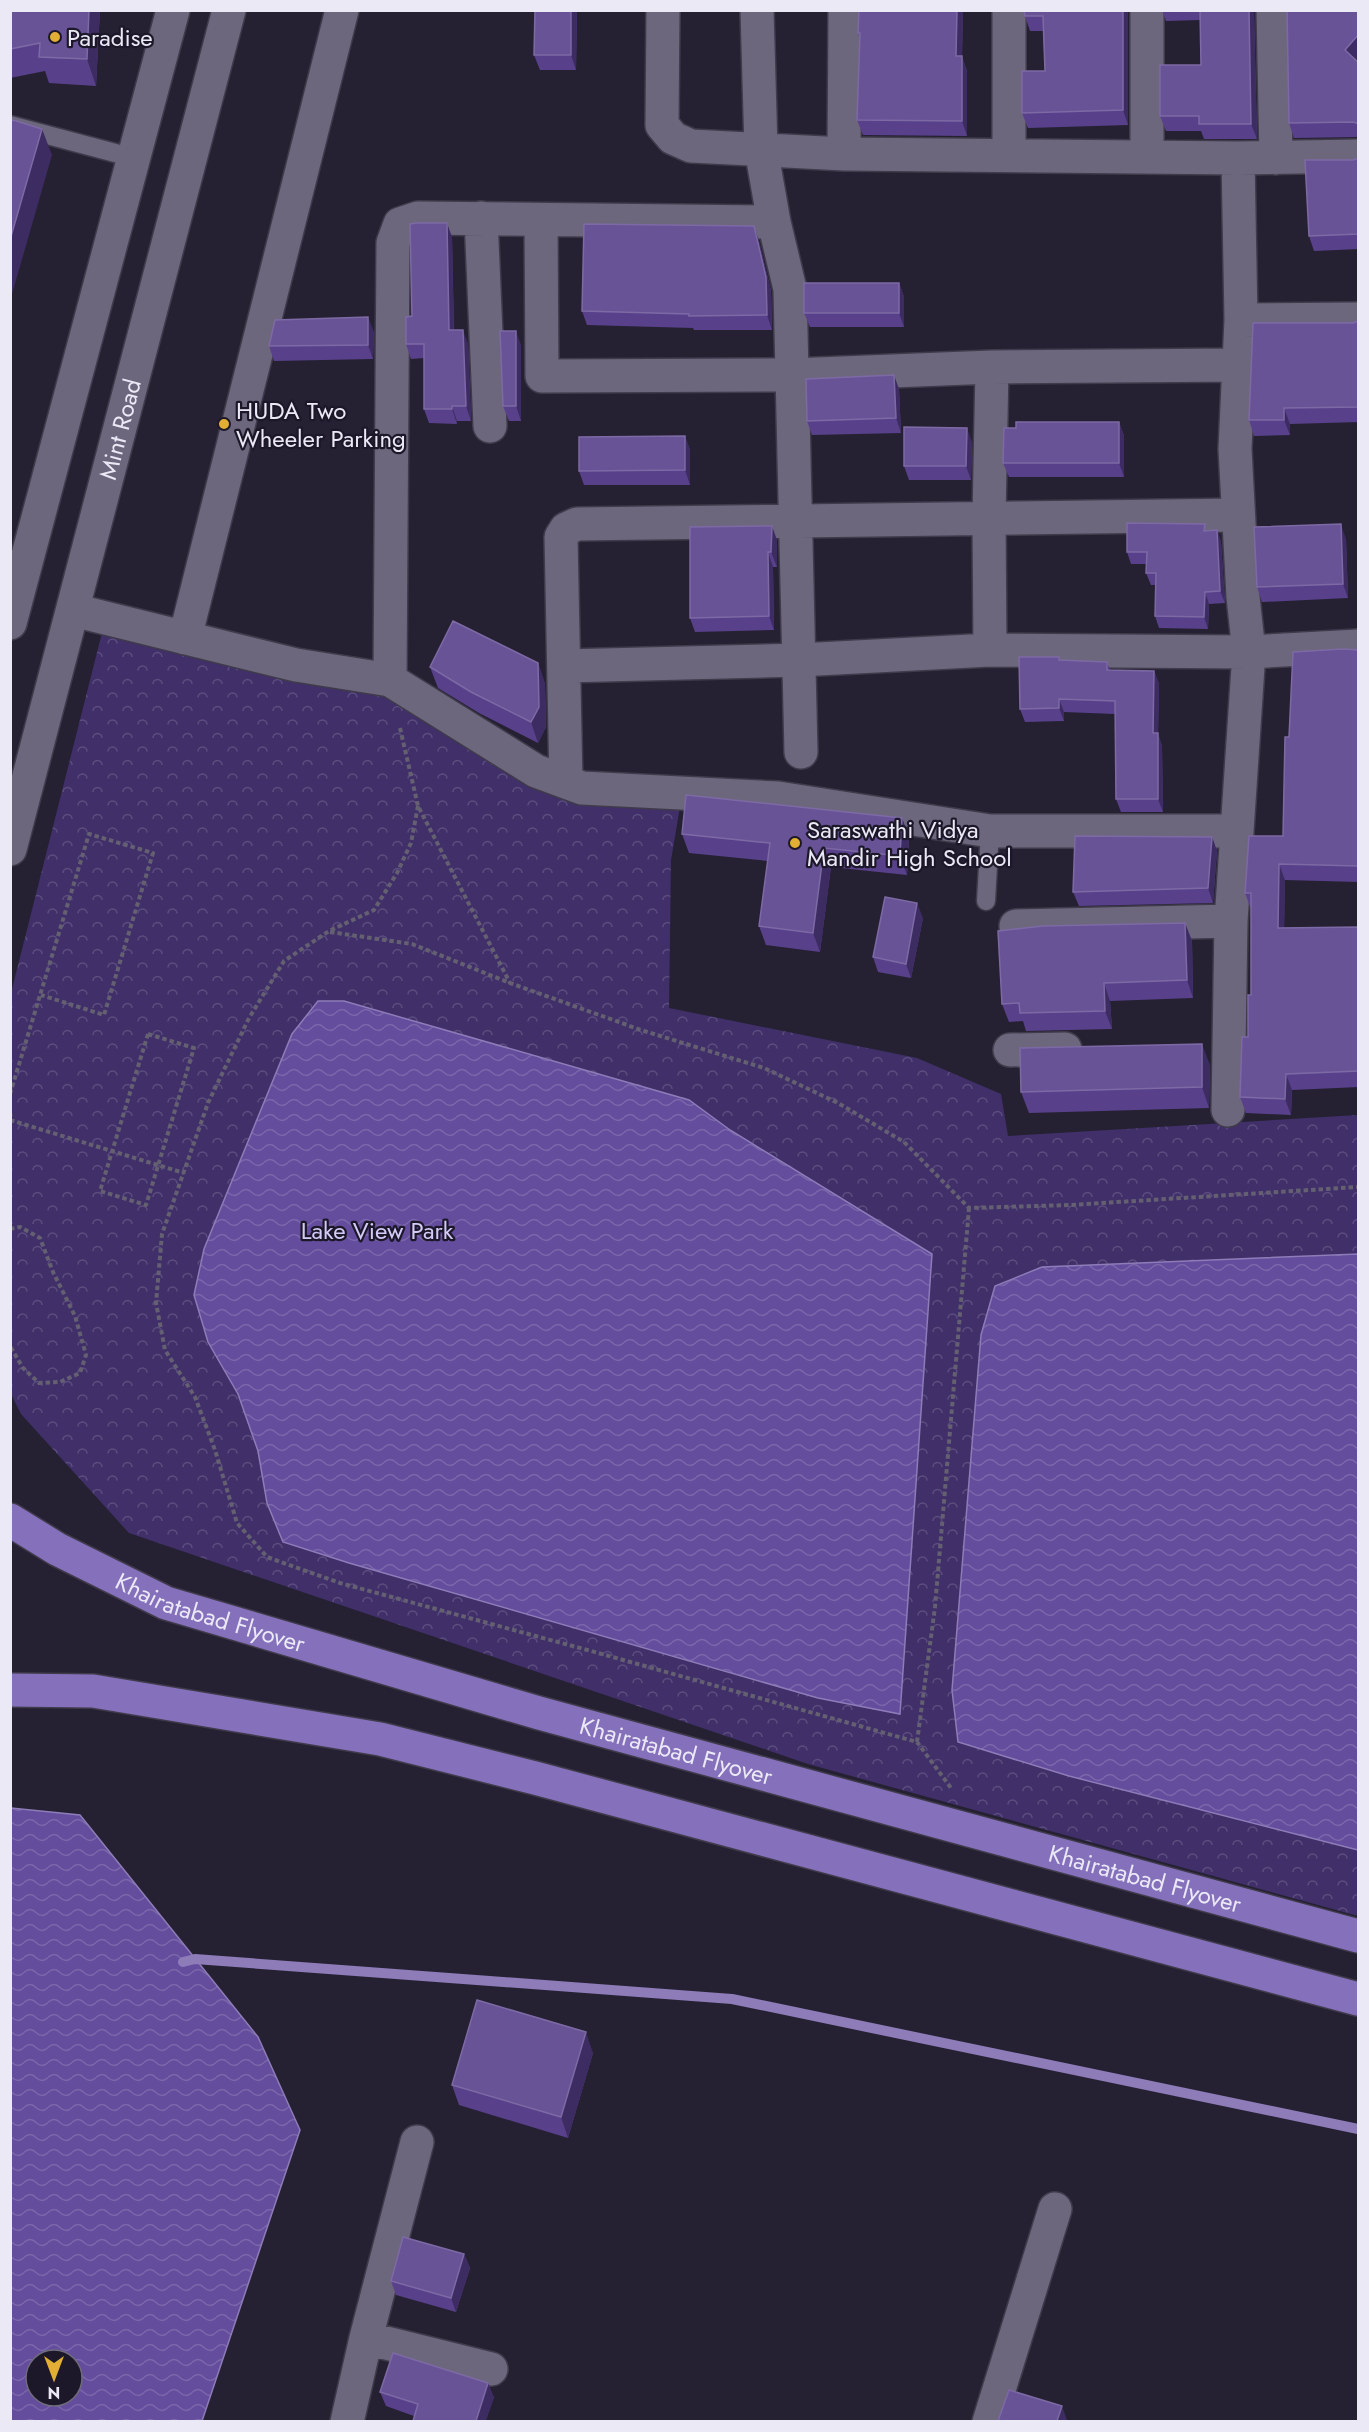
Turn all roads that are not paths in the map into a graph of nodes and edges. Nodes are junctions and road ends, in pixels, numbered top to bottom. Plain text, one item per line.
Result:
1 (173, 10) edge
2 (229, 10) edge
3 (342, 10) edge
4 (663, 10) edge
5 (757, 10) edge
6 (845, 10) edge
7 (1009, 10) edge
8 (1147, 10) edge
9 (1273, 10) edge
10 (10, 125) edge
11 (761, 149) junction
12 (844, 154) junction
13 (1009, 155) junction
14 (1147, 156) junction
15 (1359, 156) edge
16 (134, 158) junction
17 (1238, 158) junction
18 (1276, 158) junction
19 (481, 218) junction
20 (541, 220) junction
21 (774, 222) junction
22 (1359, 319) edge
23 (1240, 320) junction
24 (1239, 365) junction
25 (992, 367) junction
26 (792, 375) junction
27 (490, 426) dead end
28 (1238, 515) junction
29 (989, 518) junction
30 (795, 521) junction
31 (73, 610) junction
32 (10, 623) edge
33 (186, 638) junction
34 (1359, 646) edge
35 (990, 650) junction
36 (1249, 652) junction
37 (799, 660) junction
38 (564, 666) junction
39 (390, 680) junction
40 (801, 752) dead end
41 (566, 782) junction
42 (990, 831) junction
43 (1236, 831) junction
44 (10, 849) edge
45 (986, 901) dead end
46 (1231, 921) junction
47 (1016, 926) edge
48 (1195, 1046) edge
49 (1230, 1046) junction
50 (1091, 1048) edge
51 (1010, 1050) dead end
52 (1228, 1110) dead end
53 (10, 1520) edge
54 (10, 1690) edge
55 (1359, 1936) edge
56 (1359, 1999) edge
57 (417, 2142) dead end
58 (1055, 2209) dead end
59 (366, 2338) junction
60 (491, 2369) dead end
61 (347, 2421) edge
62 (989, 2421) edge

1 - 16 street
2 - 31 street, Mint Road
3 - 33 street
4 - 11 street
5 - 11 street
6 - 12 street
7 - 13 street
8 - 14 street
9 - 18 street
10 - 16 lane
11 - 12 street
11 - 21 street
12 - 13 street
13 - 14 street
14 - 17 street
15 - 18 street
16 - 32 street
17 - 18 street
17 - 23 street
19 - 20 street
19 - 27 street
19 - 39 street
20 - 21 street
20 - 26 street
21 - 26 street
22 - 23 street
23 - 24 street
24 - 25 street
24 - 28 street
25 - 26 street
25 - 29 street
26 - 30 street
28 - 29 street
28 - 36 street
29 - 30 street
29 - 35 street
30 - 37 street
30 - 38 street
31 - 33 street
31 - 44 street, Mint Road
33 - 39 street
34 - 36 street
35 - 36 street
35 - 37 street
36 - 43 street
37 - 38 street
37 - 40 street
38 - 41 street
39 - 41 street
41 - 42 street
42 - 43 street
42 - 45 lane
43 - 46 street
46 - 47 street
46 - 49 street
48 - 49 street
49 - 52 street
50 - 51 street
53 - 55 main road, Khairatabad Flyover
54 - 56 main road
57 - 59 street
58 - 62 street
59 - 60 street
59 - 61 street

